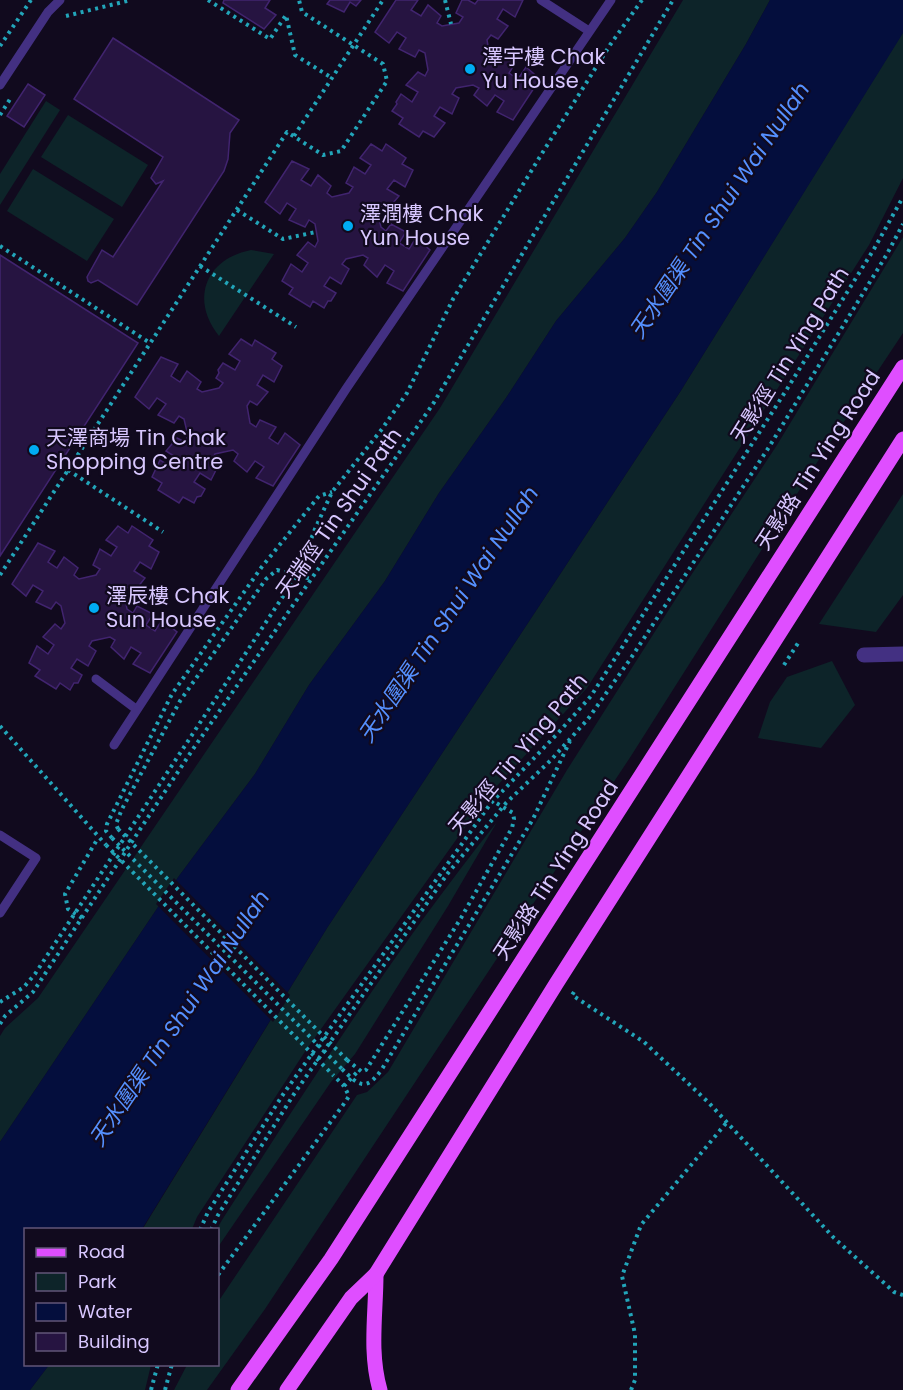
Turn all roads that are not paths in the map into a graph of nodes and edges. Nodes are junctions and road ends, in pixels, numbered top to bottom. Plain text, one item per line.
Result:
1 (60, 0) edge
2 (541, 0) edge
3 (611, 0) edge
4 (589, 31) junction
5 (0, 84) edge
6 (903, 367) edge
7 (903, 439) edge
8 (903, 654) edge
9 (864, 655) dead end
10 (96, 679) dead end
11 (136, 709) junction
12 (114, 745) dead end
13 (0, 835) edge
14 (0, 914) edge
15 (376, 1274) junction
16 (238, 1390) edge
17 (287, 1390) edge
18 (380, 1390) edge

1 - 5 lane
2 - 4 lane
3 - 4 lane
4 - 11 lane
6 - 16 main road, 天影路 Tin Ying Road
7 - 15 main road
8 - 9 street
10 - 11 lane
11 - 12 lane
13 - 14 lane
15 - 17 main road
15 - 18 main road

